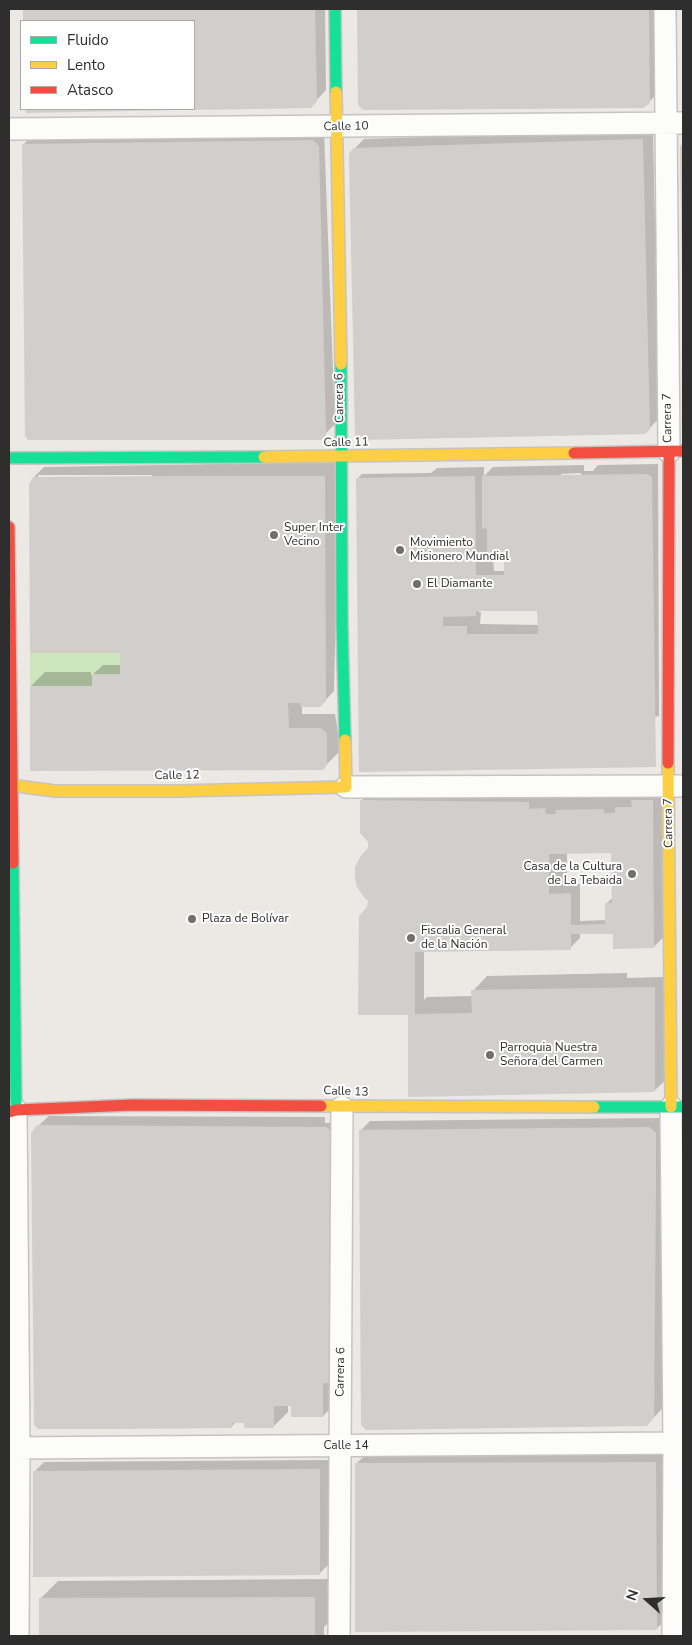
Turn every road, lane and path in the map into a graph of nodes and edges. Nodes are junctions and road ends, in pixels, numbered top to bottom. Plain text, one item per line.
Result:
1 (334, 9) edge
2 (665, 9) edge
3 (674, 122) edge
4 (335, 127) junction
5 (9, 129) edge
6 (676, 451) edge
7 (342, 457) junction
8 (9, 458) edge
9 (9, 527) edge
10 (11, 785) edge
11 (676, 786) edge
12 (346, 787) junction
13 (342, 1107) junction
14 (677, 1107) edge
15 (13, 1111) edge
16 (678, 1443) edge
17 (340, 1446) junction
18 (14, 1448) edge
19 (18, 1636) edge
20 (339, 1636) edge
21 (673, 1636) edge

1 - 4 main road, Carrera 6
2 - 3 street, Carrera 7
3 - 4 street, Calle 10
3 - 6 street, Carrera 7
4 - 5 street, Calle 10
4 - 7 main road, Carrera 6
6 - 7 main road, Calle 11
6 - 11 main road, Carrera 7
7 - 8 main road, Calle 11
7 - 12 main road, Carrera 6
9 - 10 main road
10 - 12 main road, Calle 12
10 - 15 main road
11 - 12 street
11 - 14 main road, Carrera 7
13 - 14 main road, Calle 13
13 - 15 main road, Calle 13
13 - 17 street, Carrera 6
14 - 16 street, Carrera 7
15 - 18 street
16 - 17 street, Calle 14
16 - 21 street, Carrera 7
17 - 18 street, Calle 14
17 - 20 street, Carrera 6
18 - 19 street

